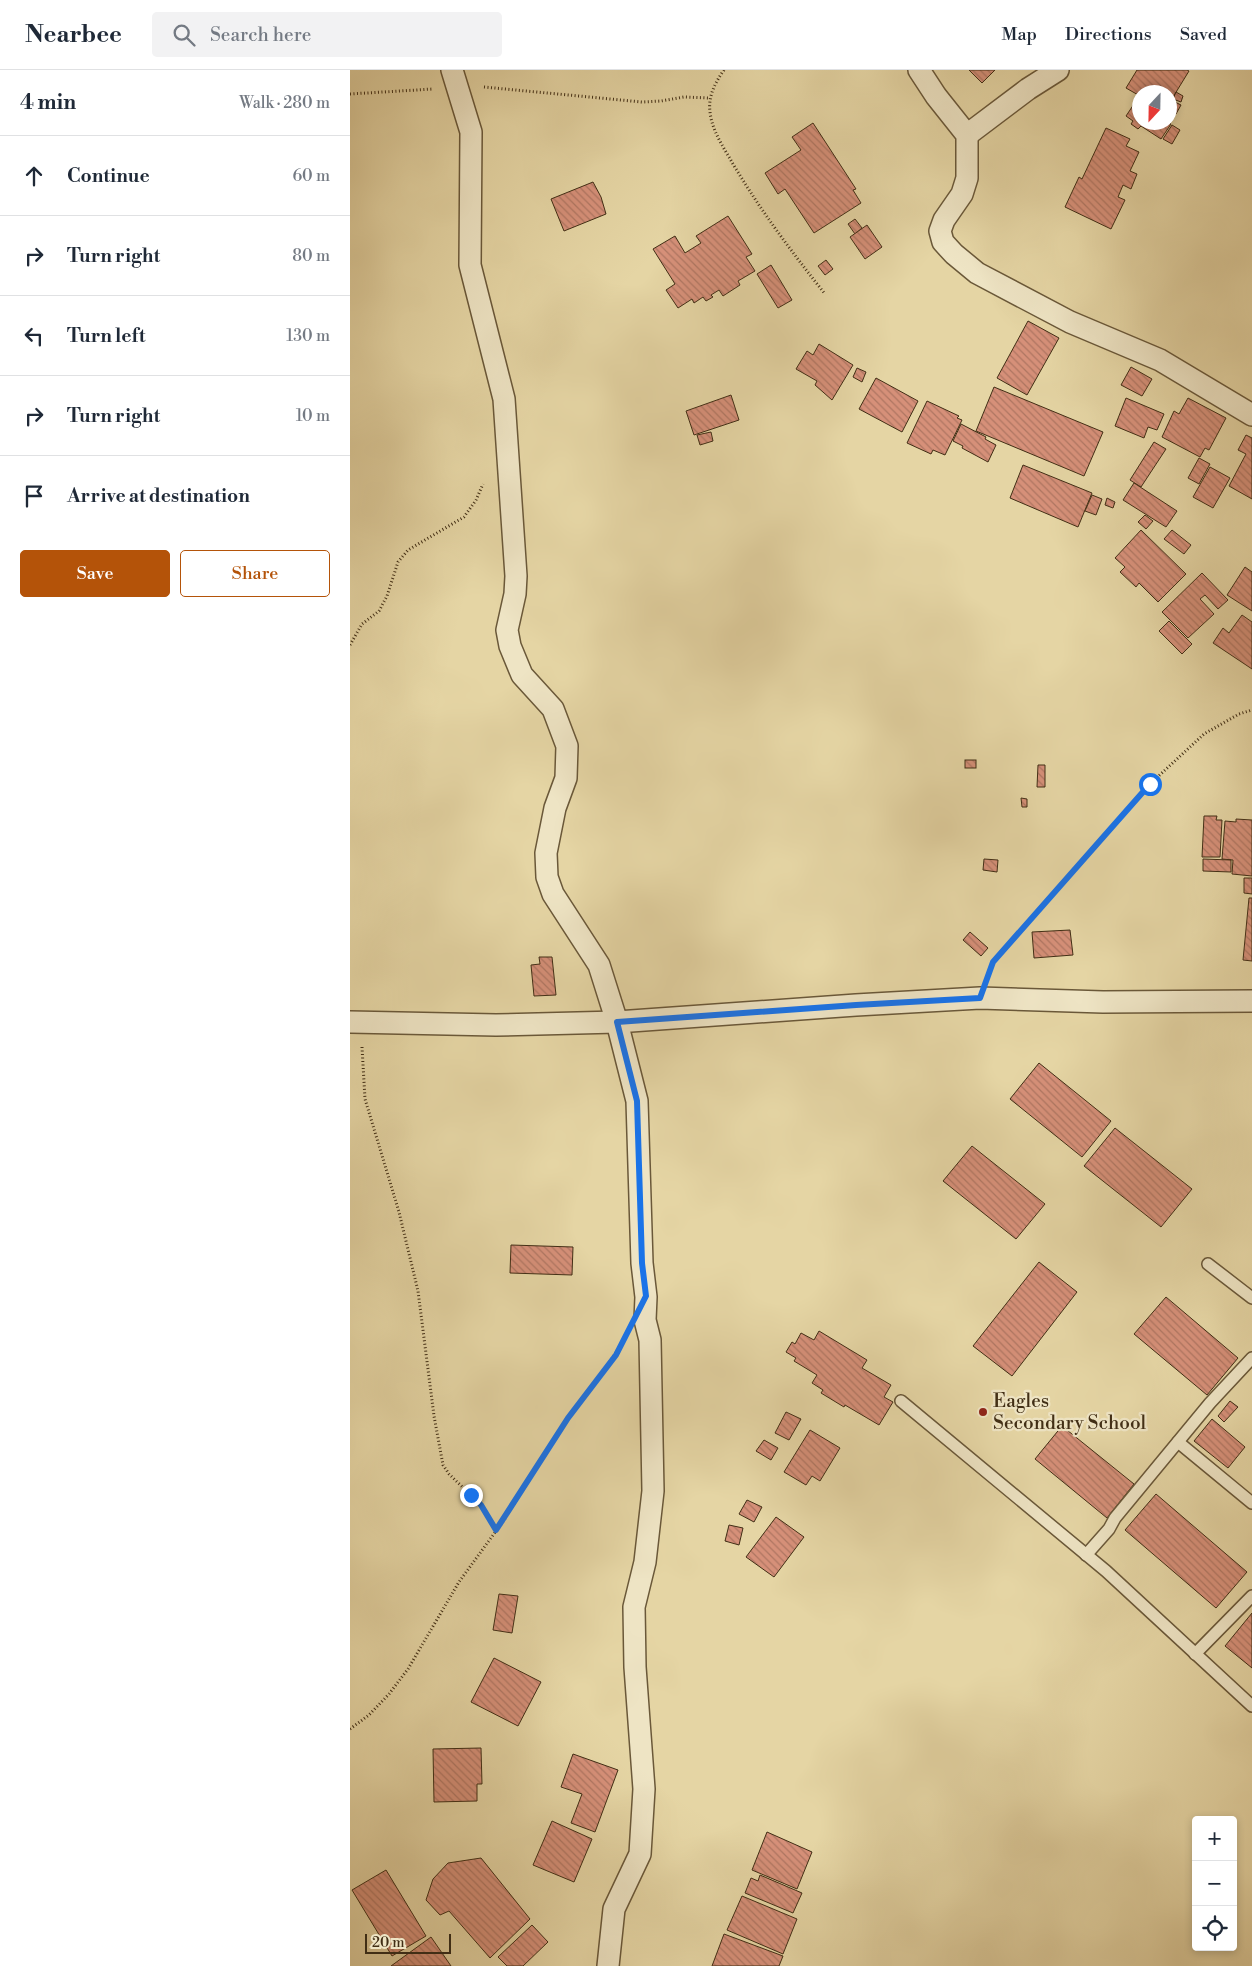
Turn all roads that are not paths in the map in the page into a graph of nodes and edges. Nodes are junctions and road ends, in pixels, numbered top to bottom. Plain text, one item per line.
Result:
1 (919, 70) edge
2 (1058, 70) edge
3 (454, 78) edge
4 (967, 135) junction
5 (1252, 415) edge
6 (1252, 1001) edge
7 (356, 1022) edge
8 (617, 1022) junction
9 (1208, 1264) dead end
10 (1252, 1298) edge
11 (1252, 1358) edge
12 (901, 1401) dead end
13 (1178, 1442) junction
14 (1252, 1503) edge
15 (1086, 1555) junction
16 (1252, 1596) edge
17 (1195, 1654) junction
18 (1252, 1706) edge
19 (608, 1966) edge

1 - 4 street
2 - 4 street
3 - 8 street
4 - 5 street
6 - 8 street
7 - 8 street
8 - 19 street
9 - 10 lane
11 - 13 lane
12 - 15 lane
13 - 14 lane
13 - 15 lane
15 - 17 lane
16 - 17 lane
17 - 18 lane

